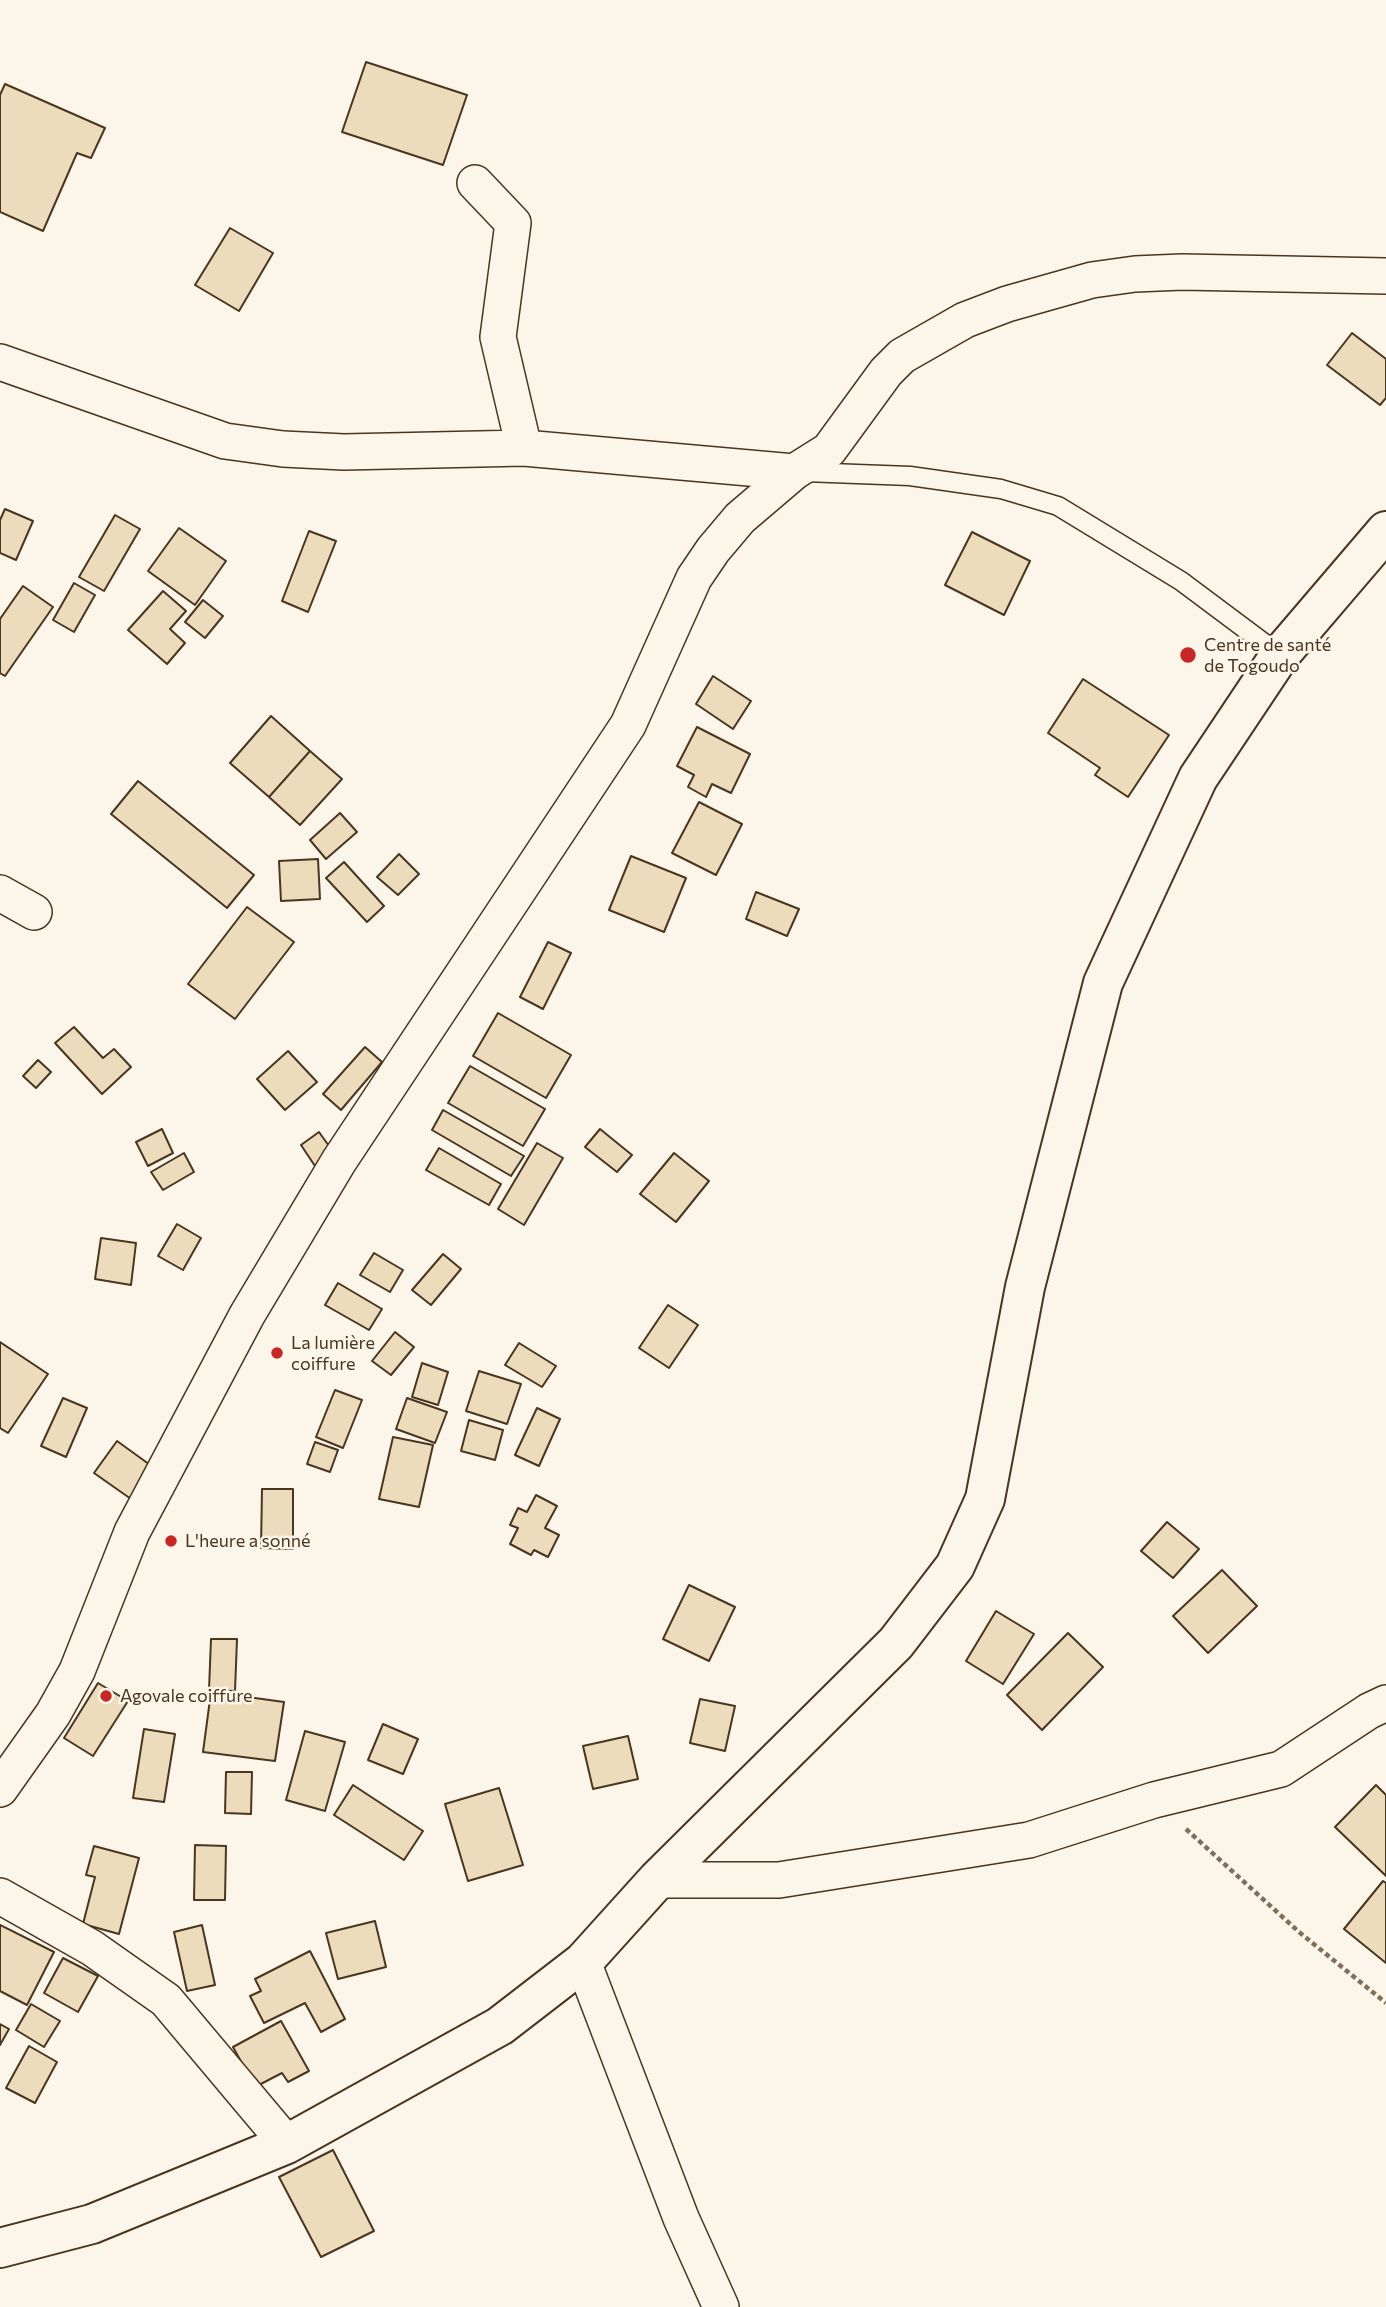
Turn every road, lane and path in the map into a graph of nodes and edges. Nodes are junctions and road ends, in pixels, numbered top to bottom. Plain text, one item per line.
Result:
1 (475, 183) dead end
2 (1386, 276) edge
3 (0, 362) edge
4 (524, 448) junction
5 (794, 472) junction
6 (1386, 531) edge
7 (1280, 655) junction
8 (0, 893) edge
9 (34, 912) dead end
10 (1386, 1703) edge
11 (0, 1790) edge
12 (1154, 1800) junction
13 (657, 1880) junction
14 (0, 1896) edge
15 (583, 1962) junction
16 (1386, 2003) edge
17 (287, 2144) junction
18 (0, 2248) edge
19 (721, 2307) edge

1 - 4 street
2 - 5 street
3 - 4 street
4 - 5 street
5 - 7 lane
5 - 11 street
6 - 7 street
7 - 13 street
8 - 9 street
10 - 12 street
12 - 13 street
12 - 16 path
13 - 15 street
14 - 17 street
15 - 17 street
15 - 19 street
17 - 18 street

